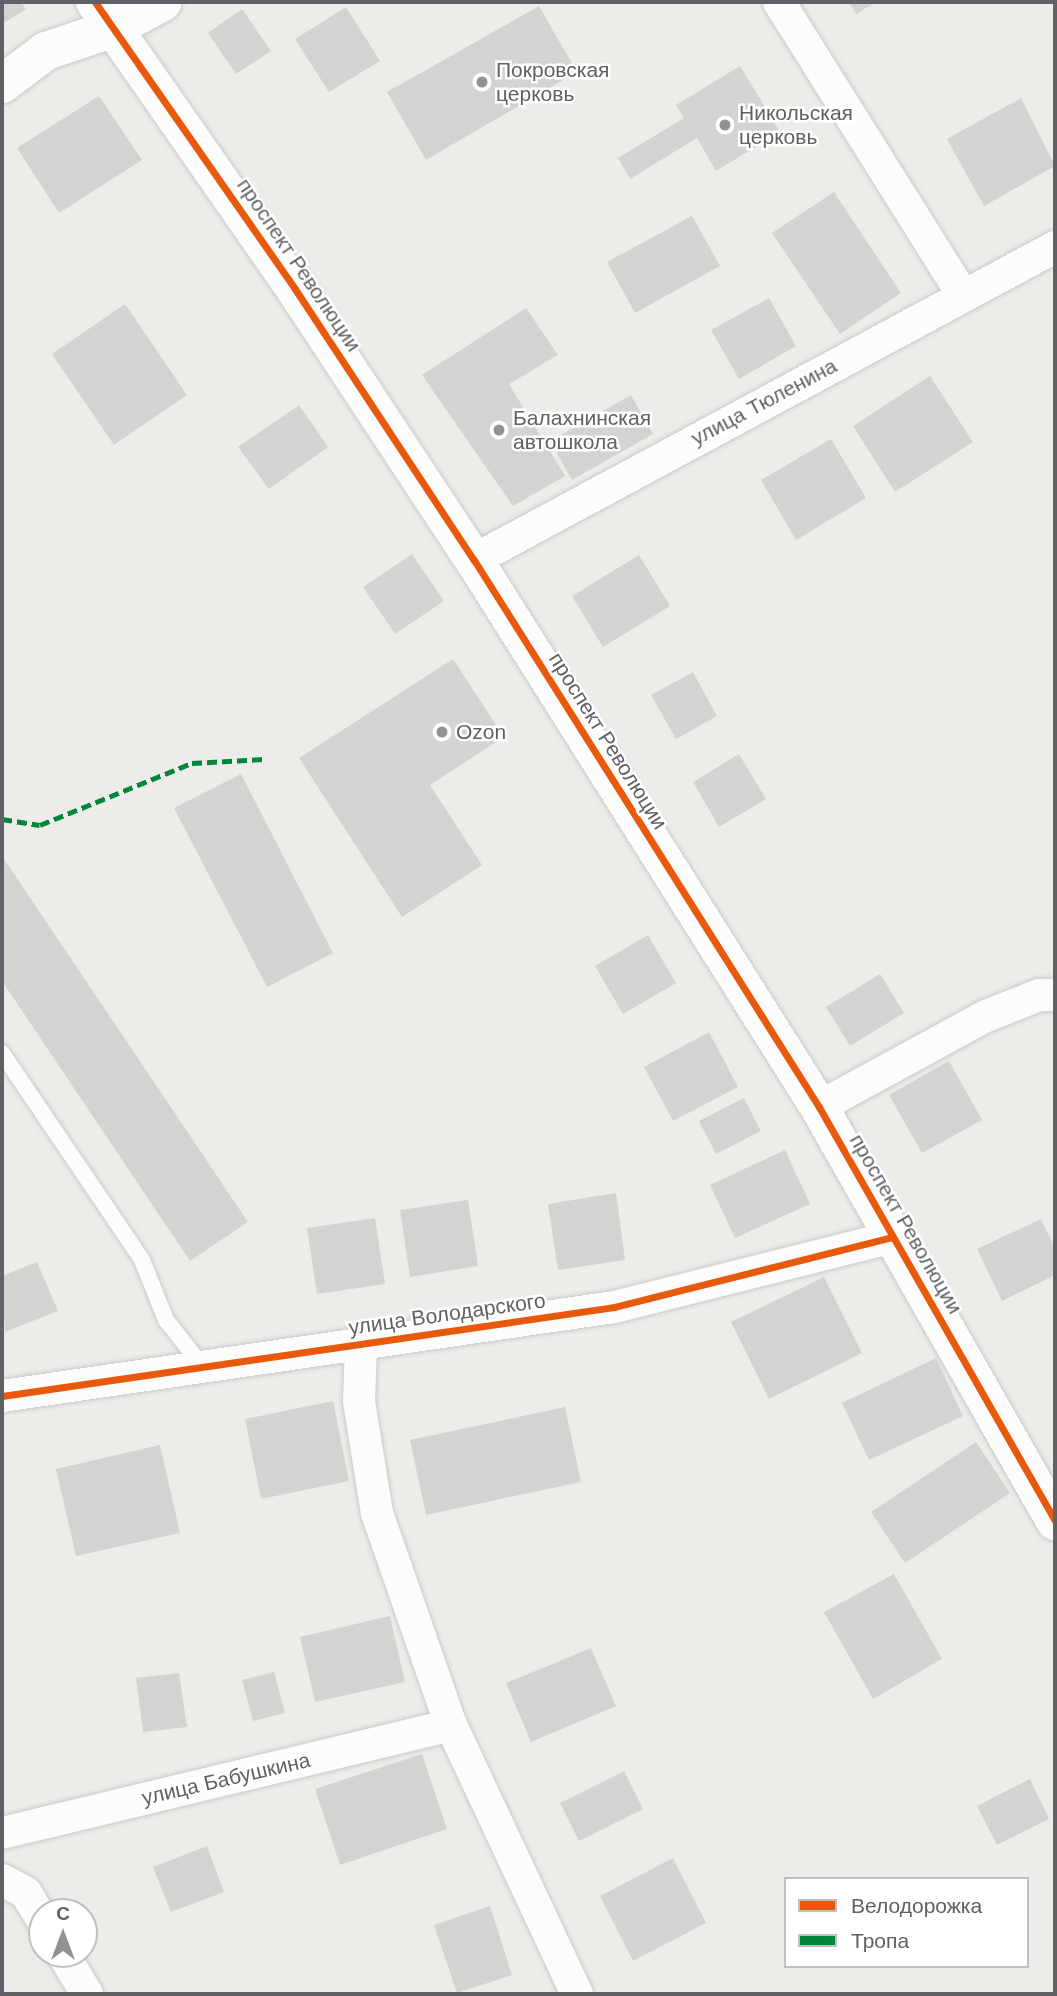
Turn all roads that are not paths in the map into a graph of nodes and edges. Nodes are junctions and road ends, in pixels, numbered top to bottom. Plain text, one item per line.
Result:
1 (163, 2) edge
2 (779, 2) edge
3 (105, 15) edge
4 (2, 84) edge
5 (1055, 247) edge
6 (962, 294) junction
7 (474, 559) junction
8 (1055, 995) edge
9 (2, 1053) edge
10 (819, 1107) junction
11 (892, 1237) junction
12 (361, 1344) junction
13 (203, 1367) junction
14 (2, 1396) edge
15 (1055, 1521) edge
16 (451, 1725) junction
17 (2, 1833) edge
18 (2, 1880) edge
19 (29, 1898) edge
20 (71, 1968) edge
21 (87, 1994) edge
22 (577, 1994) edge

1 - 3 street
2 - 6 street
3 - 4 street
3 - 7 street, проспект Революции
5 - 6 street, улица Тюленина
6 - 7 street, улица Тюленина
7 - 10 street, проспект Революции
8 - 10 street
9 - 13 lane
10 - 11 street, проспект Революции
11 - 12 street, улица Володарского
11 - 15 street, проспект Революции
12 - 13 street, улица Володарского
12 - 16 street
13 - 14 street, улица Володарского
16 - 17 street, улица Бабушкина
16 - 22 street
18 - 19 street
20 - 21 street

